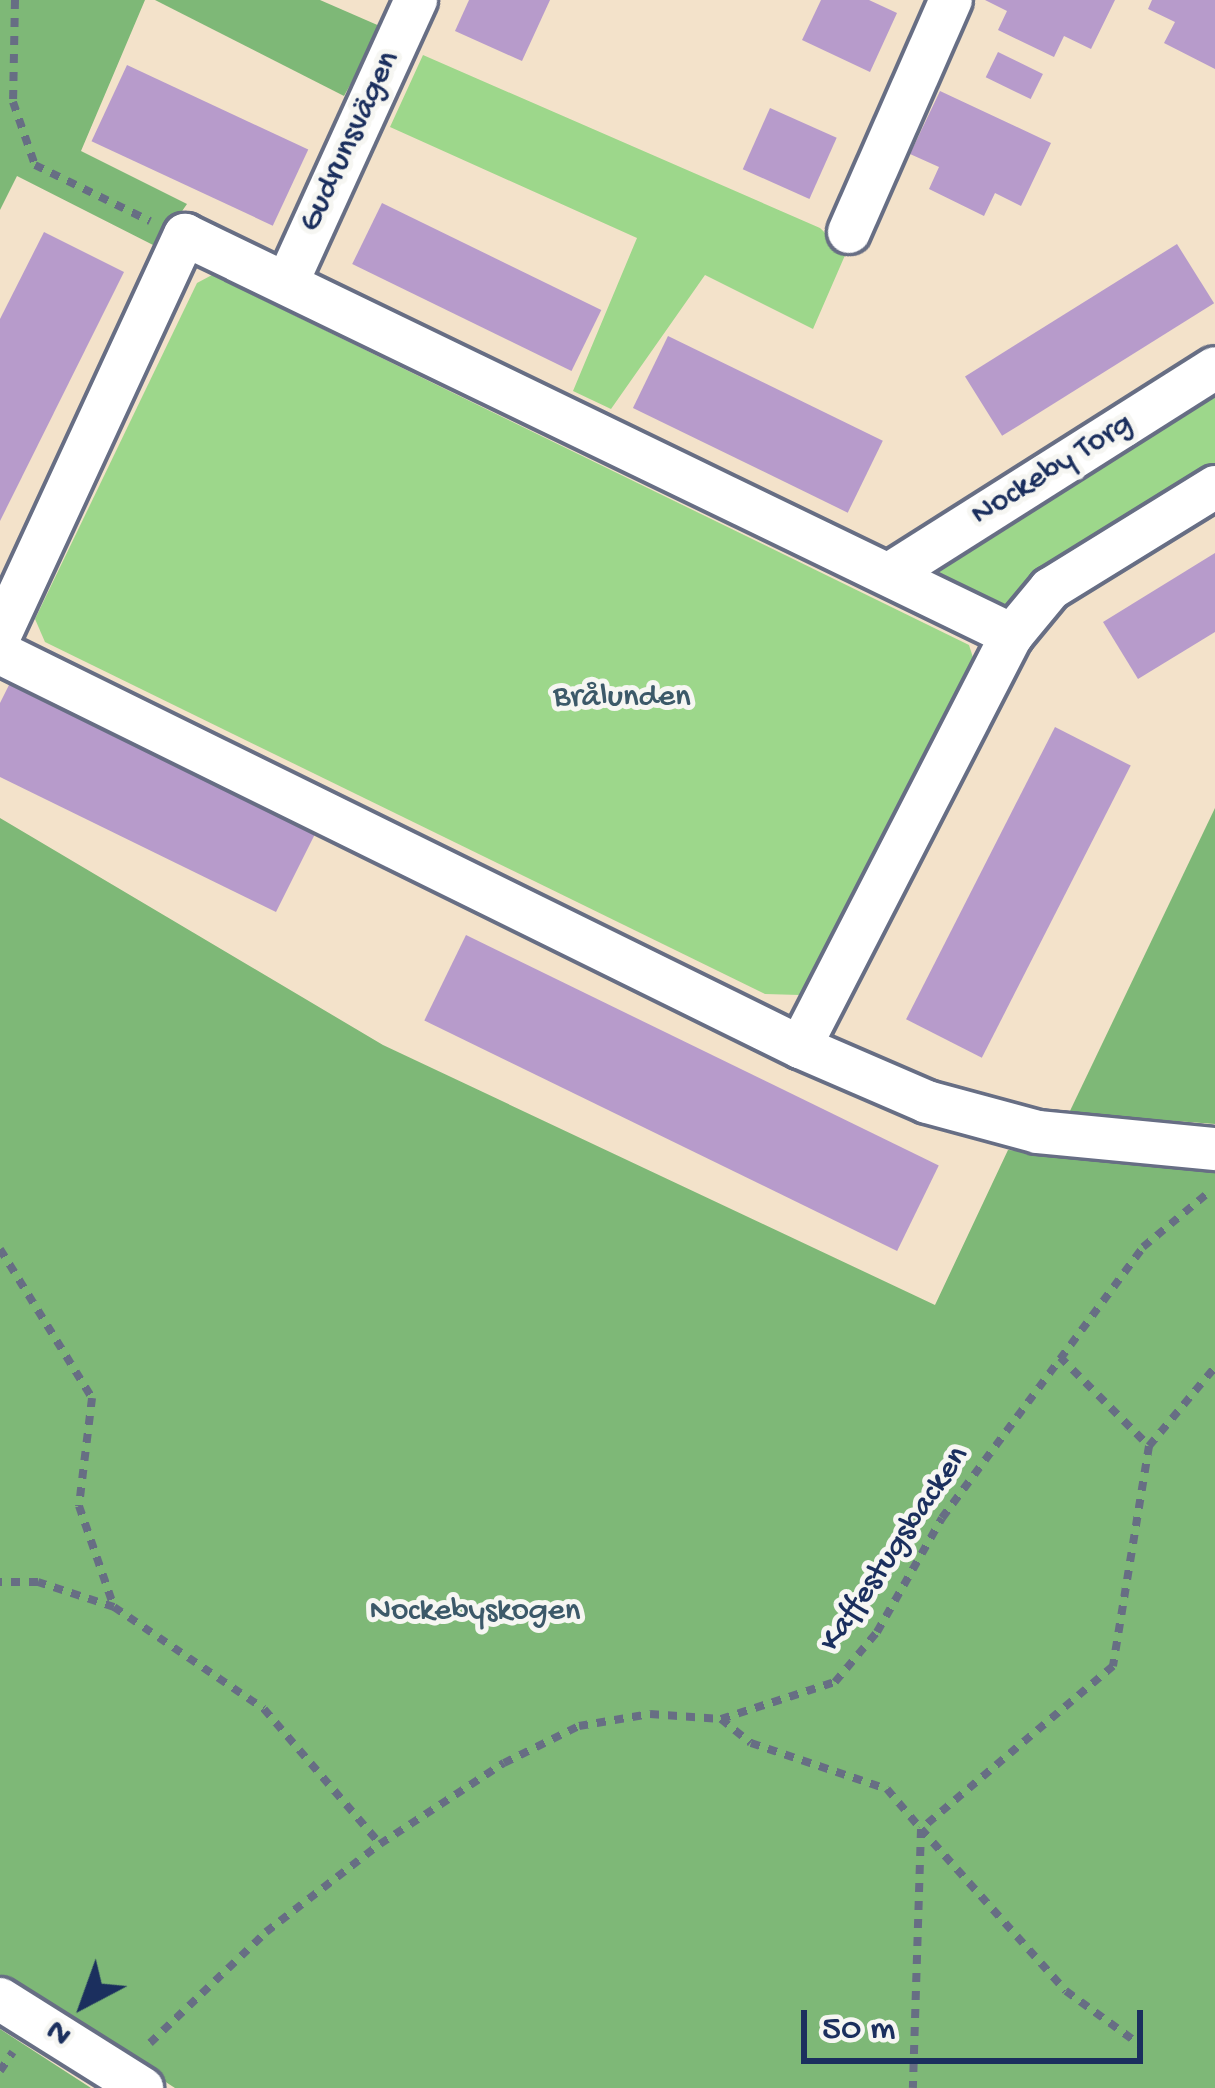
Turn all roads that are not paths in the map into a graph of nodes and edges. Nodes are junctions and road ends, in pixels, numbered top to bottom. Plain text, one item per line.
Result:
1 (416, 0) edge
2 (951, 0) edge
3 (850, 232) dead end
4 (286, 283) junction
5 (1215, 368) edge
6 (1215, 487) edge
7 (891, 573) junction
8 (0, 634) edge
9 (1012, 635) junction
10 (0, 652) edge
11 (800, 1047) junction
12 (1215, 1149) edge
13 (0, 1999) edge
14 (130, 2080) edge

1 - 4 street, Gudrunsvägen
2 - 3 street
4 - 7 street
4 - 8 street
5 - 7 street, Nockeby Torg
6 - 9 street
7 - 9 street
9 - 11 street
10 - 11 street
11 - 12 street
13 - 14 street

